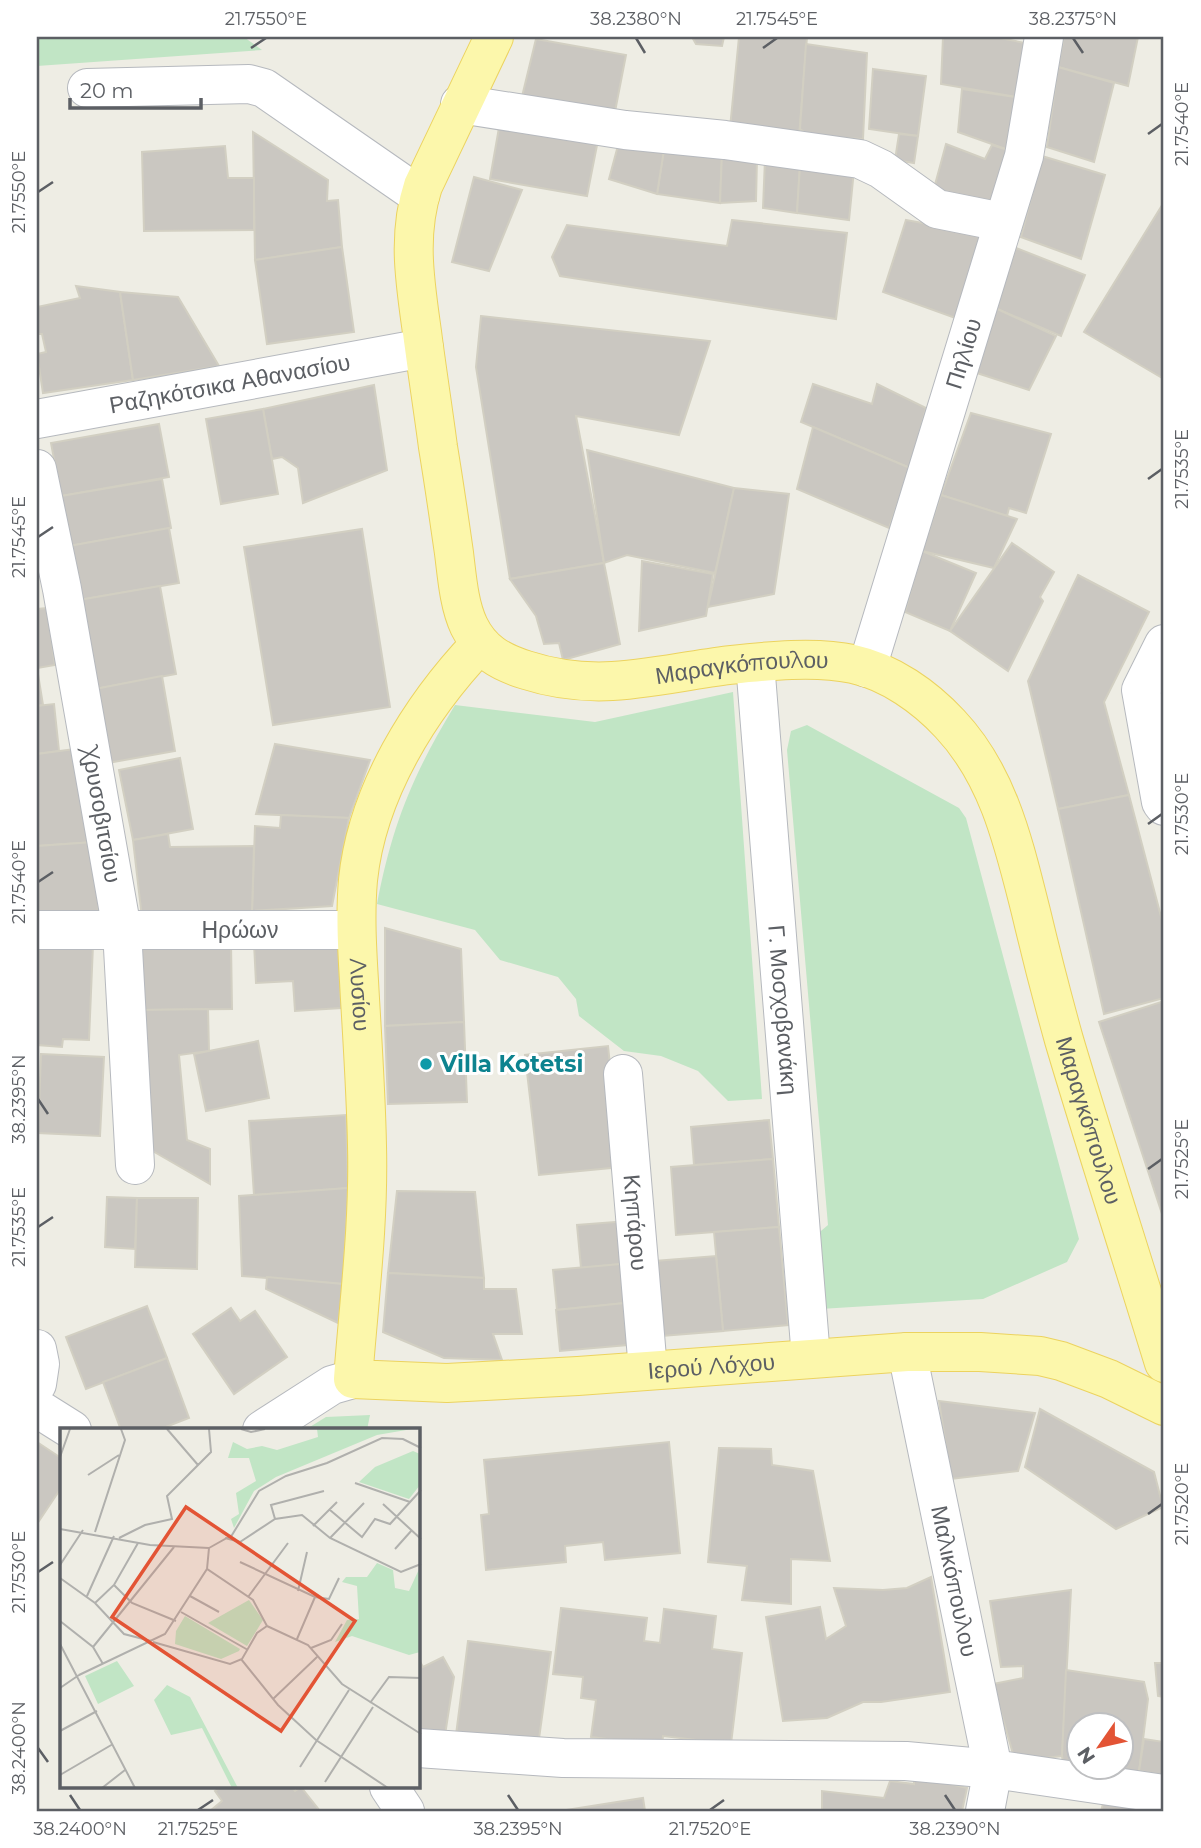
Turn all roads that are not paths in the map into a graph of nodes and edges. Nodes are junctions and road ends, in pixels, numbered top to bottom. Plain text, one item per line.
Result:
1 (494, 37) edge
2 (1044, 37) edge
3 (87, 88) dead end
4 (460, 104) junction
5 (420, 196) junction
6 (1002, 222) junction
7 (424, 348) junction
8 (37, 419) edge
9 (37, 469) edge
10 (49, 592) edge
11 (480, 644) junction
12 (1164, 644) edge
13 (755, 663) junction
14 (867, 668) junction
15 (1164, 806) edge
16 (37, 930) edge
17 (122, 930) junction
18 (356, 930) junction
19 (622, 1074) dead end
20 (135, 1165) dead end
21 (37, 1349) edge
22 (906, 1352) junction
23 (811, 1358) junction
24 (1164, 1363) edge
25 (648, 1370) junction
26 (353, 1379) junction
27 (37, 1384) edge
28 (1164, 1406) edge
29 (37, 1408) edge
30 (69, 1428) edge
31 (265, 1428) edge
32 (420, 1748) edge
33 (993, 1769) junction
34 (390, 1788) edge
35 (1164, 1794) edge
36 (405, 1811) edge
37 (985, 1811) edge

1 - 4 main road, Μαραγκόπουλου
2 - 6 street, Πηλίου
3 - 5 street
4 - 5 main road, Μαραγκόπουλου
4 - 6 street
5 - 7 main road, Μαραγκόπουλου
6 - 14 street, Πηλίου
7 - 8 street, Ραζηκότσικα Αθανασίου
7 - 11 main road, Μαραγκόπουλου
9 - 10 street, Χρυσοβιτσίου
10 - 17 street, Χρυσοβιτσίου
11 - 13 main road, Μαραγκόπουλου
11 - 18 main road, Λυσίου
12 - 15 street
13 - 14 main road, Μαραγκόπουλου
13 - 23 street, Γ. Μοσχοβανάκη
14 - 24 main road, Μαραγκόπουλου
16 - 17 street, Ηρώων
17 - 18 street, Ηρώων
17 - 20 street, Χρυσοβιτσίου
18 - 26 main road, Λυσίου
19 - 25 street, Κηπάρου
21 - 27 street
22 - 23 main road, Ιερού Λόχου
22 - 28 main road, Ιερού Λόχου
22 - 33 street, Μαλικόπουλου
23 - 25 main road, Ιερού Λόχου
25 - 26 main road, Ιερού Λόχου
26 - 31 street, Ιερού Λόχου
29 - 30 street
32 - 33 street
33 - 35 street
33 - 37 street, Μαλικόπουλου
34 - 36 street

